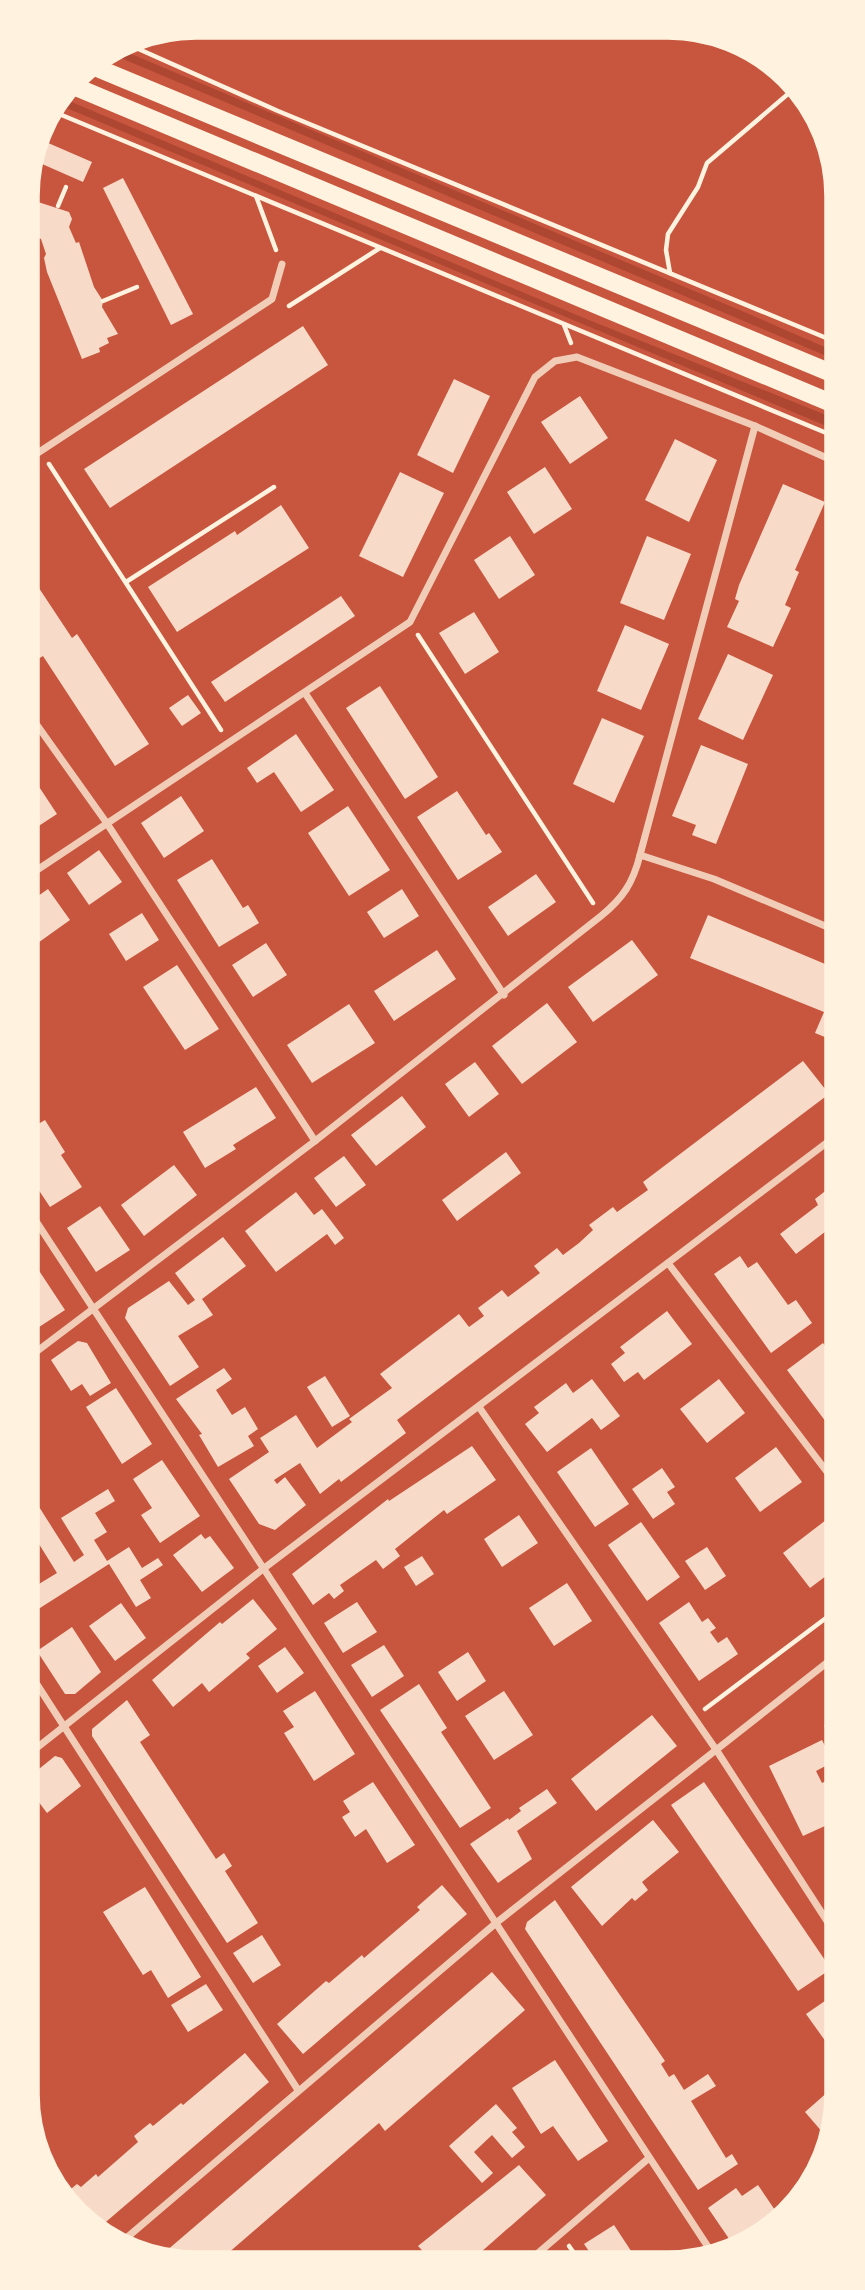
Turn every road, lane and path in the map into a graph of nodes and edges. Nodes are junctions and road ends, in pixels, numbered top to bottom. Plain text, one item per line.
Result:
1 (139, 49) edge
2 (102, 70) edge
3 (81, 89) edge
4 (788, 94) edge
5 (61, 115) edge
6 (66, 187) dead end
7 (256, 196) junction
8 (58, 206) dead end
9 (380, 247) junction
10 (282, 264) joint
11 (670, 273) junction
12 (137, 287) dead end
13 (103, 301) dead end
14 (289, 306) dead end
15 (826, 338) edge
16 (826, 371) edge
17 (826, 400) edge
18 (755, 426) junction
19 (826, 434) edge
20 (40, 451) joint
21 (826, 458) edge
22 (274, 487) dead end
23 (126, 582) junction
24 (410, 622) junction
25 (305, 693) junction
26 (39, 727) edge
27 (229, 742) junction
28 (106, 822) junction
29 (640, 855) junction
30 (39, 869) edge
31 (601, 916) junction
32 (826, 926) edge
33 (503, 995) junction
34 (315, 1141) junction
35 (826, 1143) edge
36 (38, 1225) edge
37 (668, 1263) junction
38 (94, 1310) junction
39 (38, 1350) edge
40 (479, 1407) junction
41 (826, 1471) edge
42 (263, 1569) junction
43 (826, 1618) edge
44 (826, 1664) edge
45 (38, 1687) edge
46 (693, 1718) junction
47 (63, 1727) junction
48 (38, 1747) edge
49 (717, 1751) junction
50 (826, 1919) edge
51 (496, 1923) junction
52 (298, 2090) junction
53 (649, 2158) junction
54 (129, 2236) edge
55 (707, 2246) edge
56 (539, 2252) edge

1 - 11 path
2 - 16 main road
3 - 17 main road
4 - 11 path
5 - 7 path
6 - 8 path
7 - 9 path
7 - 10 path
9 - 14 path
9 - 19 path
10 - 20 street
11 - 15 path
12 - 13 path
18 - 21 street
18 - 24 street
18 - 29 street
20 - 23 path
22 - 23 path
23 - 27 path
24 - 25 street
24 - 31 path
25 - 27 street
25 - 33 street
26 - 28 street
27 - 28 street
28 - 30 street
28 - 34 street
29 - 31 street
29 - 32 street
31 - 33 street
33 - 34 street
34 - 38 street
35 - 37 street
36 - 38 street
37 - 40 street
37 - 41 street
38 - 39 street
38 - 42 street
40 - 42 street
40 - 46 street
42 - 47 street
42 - 51 street
43 - 46 path
44 - 49 street
45 - 47 street
46 - 49 street
47 - 48 street
47 - 52 street
49 - 50 street
49 - 51 street
51 - 52 street
51 - 53 street
52 - 54 street
53 - 55 street
53 - 56 street

